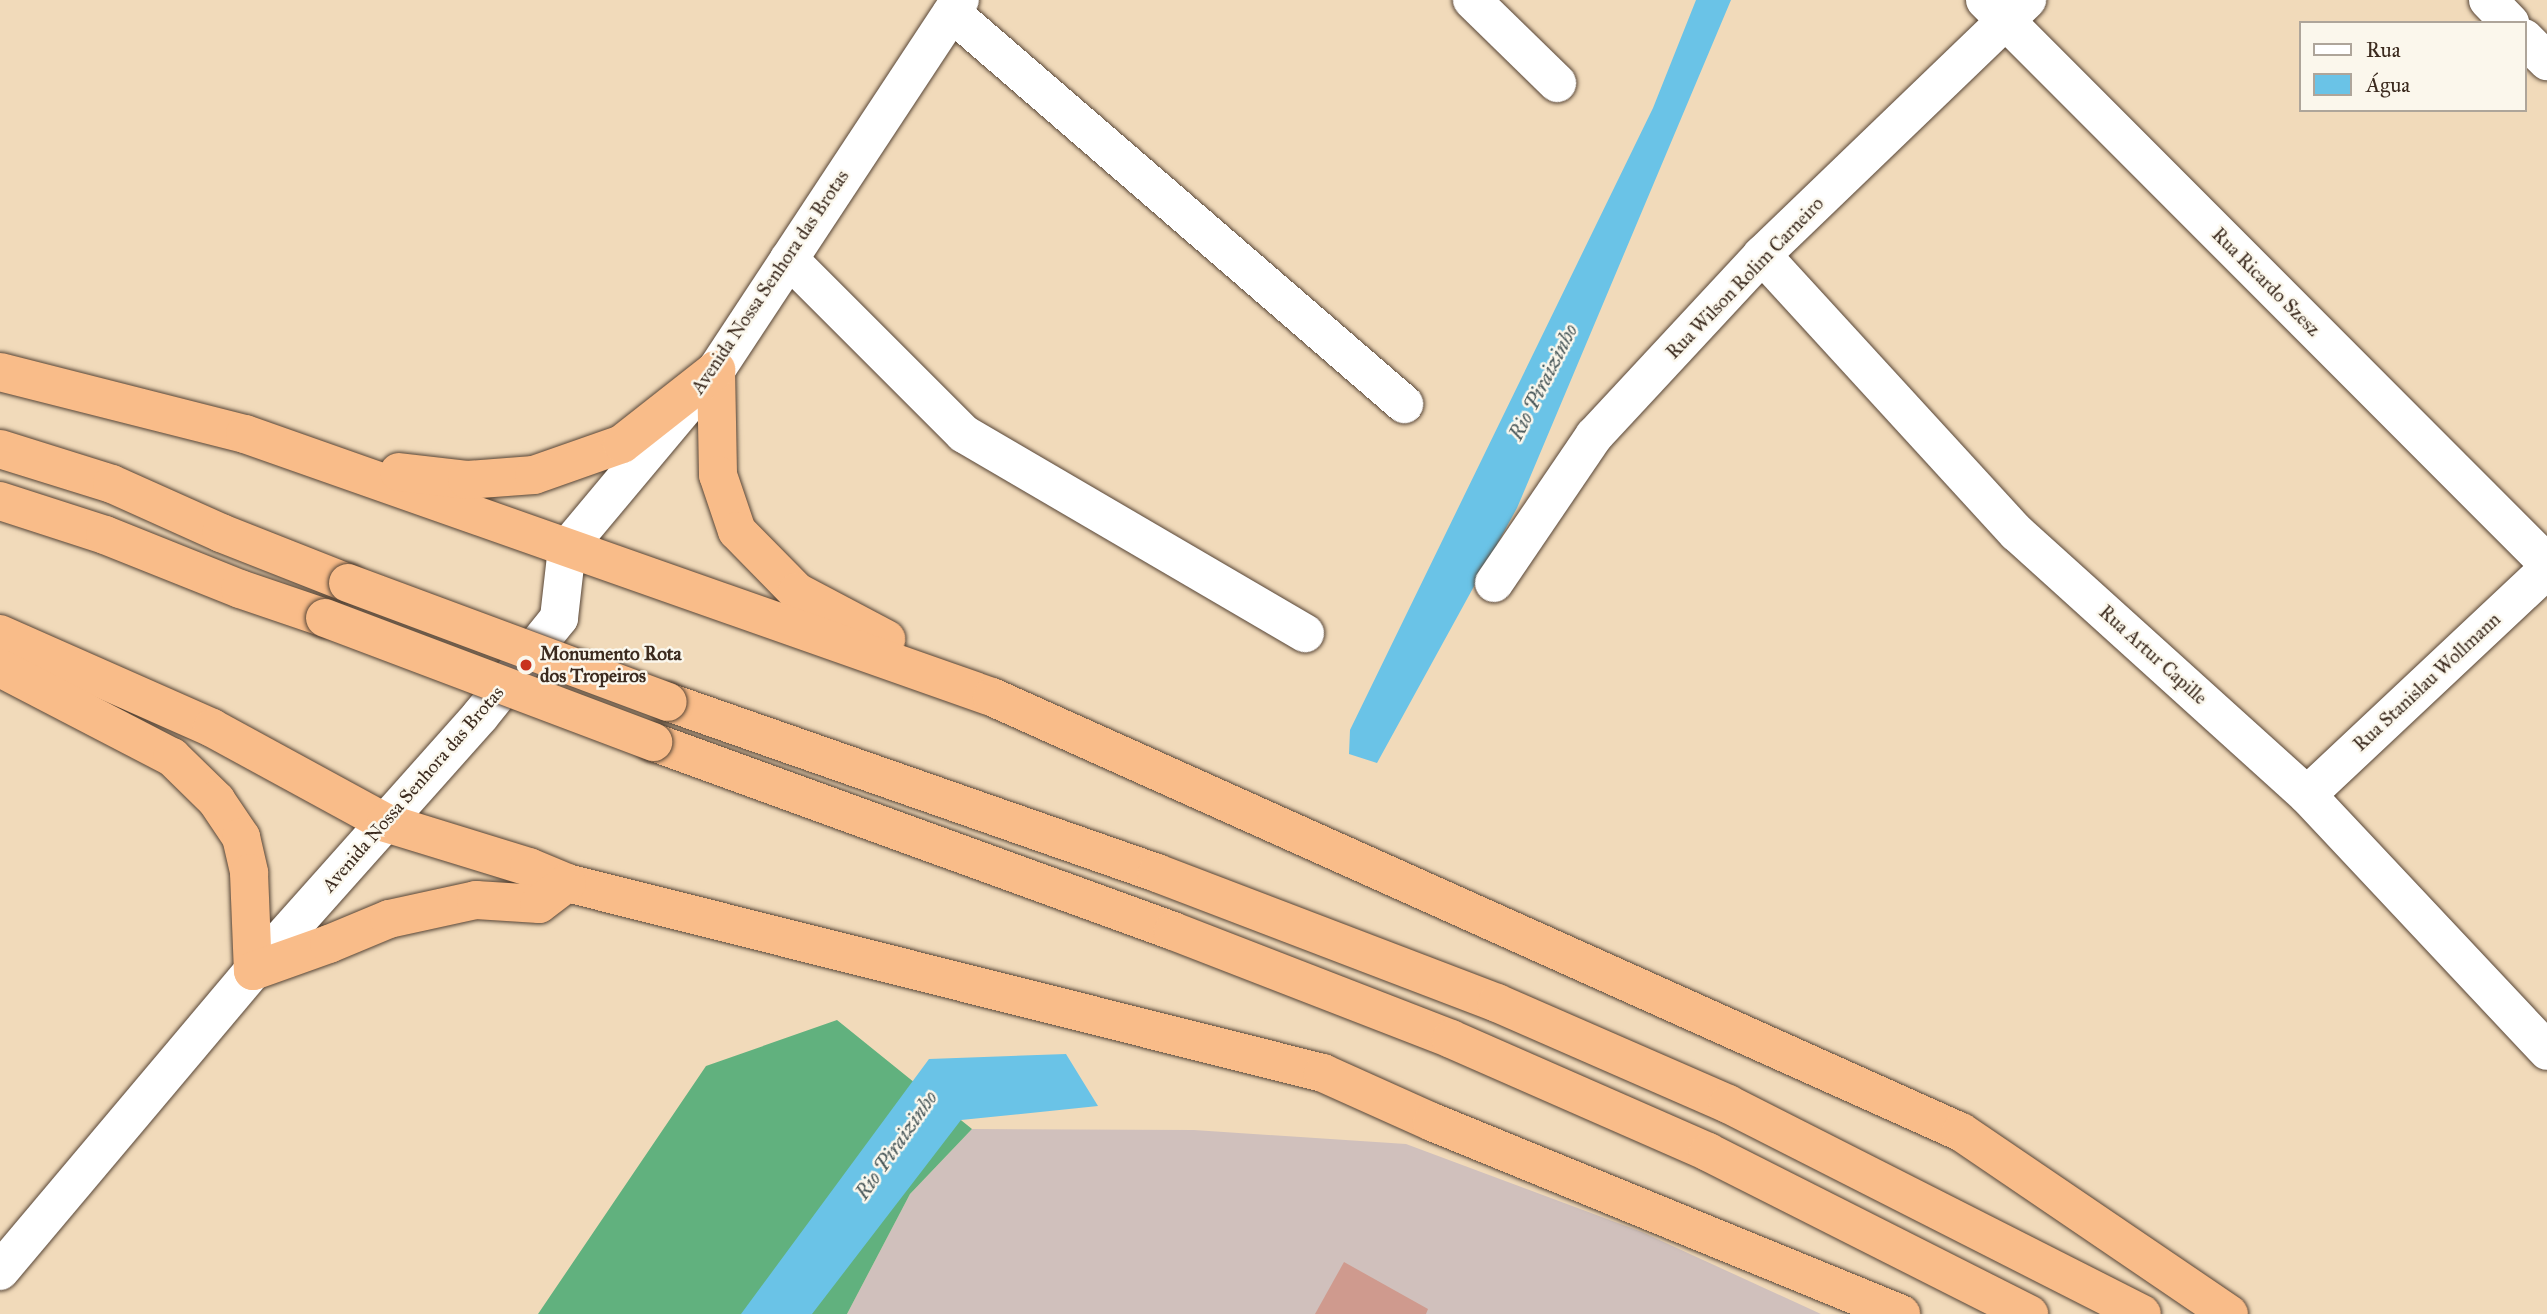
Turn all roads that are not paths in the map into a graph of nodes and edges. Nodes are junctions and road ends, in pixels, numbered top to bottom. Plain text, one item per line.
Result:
1 (1472, 0) edge
2 (2487, 0) edge
3 (956, 7) edge
4 (2006, 7) edge
5 (2508, 21) edge
6 (2526, 40) edge
7 (2547, 61) edge
8 (1557, 83) dead end
9 (1762, 256) junction
10 (789, 259) junction
11 (716, 370) junction
12 (0, 372) edge
13 (1404, 404) dead end
14 (0, 449) edge
15 (331, 465) junction
16 (0, 501) edge
17 (567, 548) junction
18 (2547, 563) edge
19 (2547, 570) edge
20 (1494, 583) dead end
21 (1306, 633) dead end
22 (0, 634) edge
23 (0, 668) edge
24 (992, 697) junction
25 (2307, 794) junction
26 (386, 823) junction
27 (567, 883) junction
28 (253, 971) junction
29 (2547, 1051) edge
30 (0, 1271) edge
31 (1901, 1314) edge
32 (2029, 1314) edge
33 (2141, 1314) edge
34 (2228, 1314) edge

1 - 8 street
2 - 5 street
3 - 10 street, Avenida Nossa Senhora das Brotas
3 - 13 street
4 - 9 street, Rua Wilson Rolim Carneiro
4 - 18 street, Rua Ricardo Szesz
6 - 7 street
9 - 20 street, Rua Wilson Rolim Carneiro
9 - 25 street, Rua Artur Capille
10 - 11 street, Avenida Nossa Senhora das Brotas
10 - 21 street
11 - 15 highway
11 - 17 street, Avenida Nossa Senhora das Brotas
11 - 24 highway
12 - 15 highway
14 - 33 highway, bridge
15 - 17 highway
16 - 32 highway, bridge
17 - 24 highway
17 - 26 street, Avenida Nossa Senhora das Brotas
19 - 25 street, Rua Stanislau Wollmann
22 - 26 highway
23 - 28 highway
24 - 34 highway
25 - 29 street, Rua Artur Capille
26 - 27 highway
26 - 28 street, Avenida Nossa Senhora das Brotas
27 - 28 highway
27 - 31 highway
28 - 30 street, Avenida Nossa Senhora das Brotas

